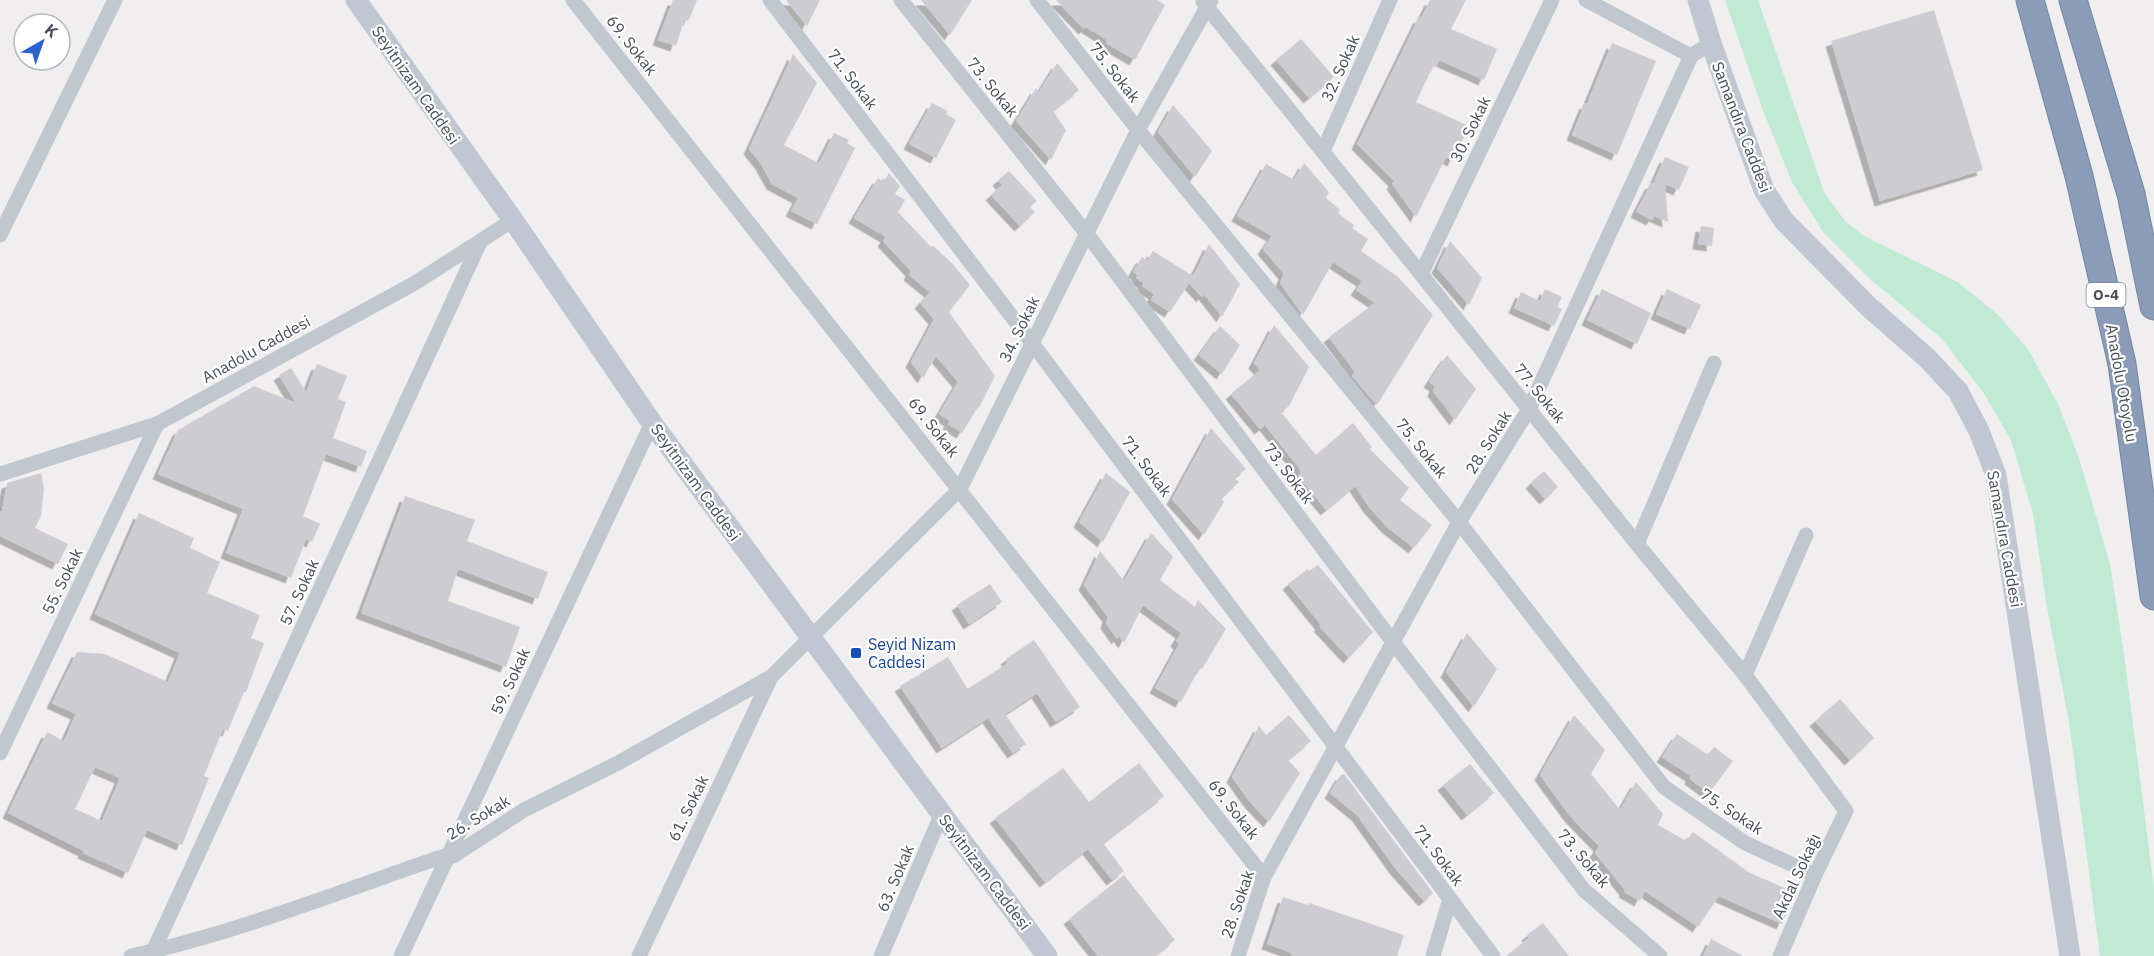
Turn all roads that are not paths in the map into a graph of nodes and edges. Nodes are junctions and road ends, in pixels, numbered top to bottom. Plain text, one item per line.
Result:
1 (115, 0) edge
2 (356, 0) edge
3 (573, 0) edge
4 (770, 0) edge
5 (901, 0) edge
6 (1036, 0) edge
7 (1390, 0) edge
8 (1552, 0) edge
9 (1586, 0) edge
10 (1698, 0) edge
11 (2030, 0) edge
12 (2073, 0) edge
13 (1206, 3) edge
14 (1711, 43) junction
15 (1690, 56) junction
16 (1138, 130) junction
17 (1323, 151) junction
18 (513, 220) junction
19 (1087, 234) junction
20 (0, 235) edge
21 (480, 242) junction
22 (1421, 274) junction
23 (2154, 306) edge
24 (1032, 343) junction
25 (1714, 363) dead end
26 (1529, 409) junction
27 (652, 423) junction
28 (157, 424) junction
29 (0, 474) edge
30 (960, 489) junction
31 (1459, 522) junction
32 (1806, 536) dead end
33 (1637, 544) junction
34 (2154, 596) edge
35 (812, 638) junction
36 (1393, 642) junction
37 (1744, 675) junction
38 (771, 676) junction
39 (1335, 745) junction
40 (0, 753) edge
41 (1846, 812) joint
42 (942, 813) junction
43 (447, 855) junction
44 (1815, 875) junction
45 (1264, 877) junction
46 (1450, 899) junction
47 (152, 954) edge
48 (131, 956) edge
49 (401, 956) edge
50 (639, 956) edge
51 (881, 956) edge
52 (1047, 956) edge
53 (1238, 956) edge
54 (1433, 956) edge
55 (1493, 956) edge
56 (1660, 956) edge
57 (1780, 956) edge
58 (2070, 956) edge

1 - 20 street
2 - 18 street, Seyitnizam Caddesi
3 - 30 street, 69. Sokak
4 - 24 street, 71. Sokak
5 - 19 street, 73. Sokak
6 - 16 street, 75. Sokak
7 - 17 street, 32. Sokak
8 - 22 street, 30. Sokak
9 - 15 street
10 - 14 street, Samandıra Caddesi
11 - 34 highway, Anadolu Otoyolu / O-4
12 - 23 highway, O-4
13 - 16 street, 34. Sokak
13 - 17 street, 77. Sokak
14 - 15 street
14 - 58 street, Samandıra Caddesi
15 - 26 street, 28. Sokak
16 - 19 street, 34. Sokak
16 - 31 street, 75. Sokak
17 - 22 street, 77. Sokak
18 - 21 street, Anadolu Caddesi
18 - 27 street, Seyitnizam Caddesi
19 - 24 street, 34. Sokak
19 - 36 street, 73. Sokak
21 - 28 street, Anadolu Caddesi
21 - 47 street, 57. Sokak
22 - 26 street, 77. Sokak
24 - 30 street, 34. Sokak
24 - 39 street, 71. Sokak
25 - 33 street
26 - 31 street, 28. Sokak
26 - 33 street, 77. Sokak
27 - 35 street, Seyitnizam Caddesi
27 - 43 street, 59. Sokak
28 - 29 street, Anadolu Caddesi
28 - 40 street, 55. Sokak
30 - 35 street, 34. Sokak
30 - 45 street, 69. Sokak
31 - 36 street, 28. Sokak
31 - 44 street, 75. Sokak
32 - 37 street
33 - 37 street, 77. Sokak
35 - 38 street, 26. Sokak
35 - 42 street, Seyitnizam Caddesi
36 - 39 street, 28. Sokak
36 - 56 street, 73. Sokak
37 - 41 street, 77. Sokak
38 - 43 street, 26. Sokak
38 - 50 street, 61. Sokak
39 - 45 street, 28. Sokak
39 - 46 street, 71. Sokak
41 - 44 street, Akdal Sokağı
42 - 51 street, 63. Sokak
42 - 52 street, Seyitnizam Caddesi
43 - 47 street, 26. Sokak
43 - 49 street, 59. Sokak
44 - 57 street, Akdal Sokağı
45 - 53 street, 28. Sokak
46 - 54 street
46 - 55 street, 71. Sokak
47 - 48 street, 26. Sokak

